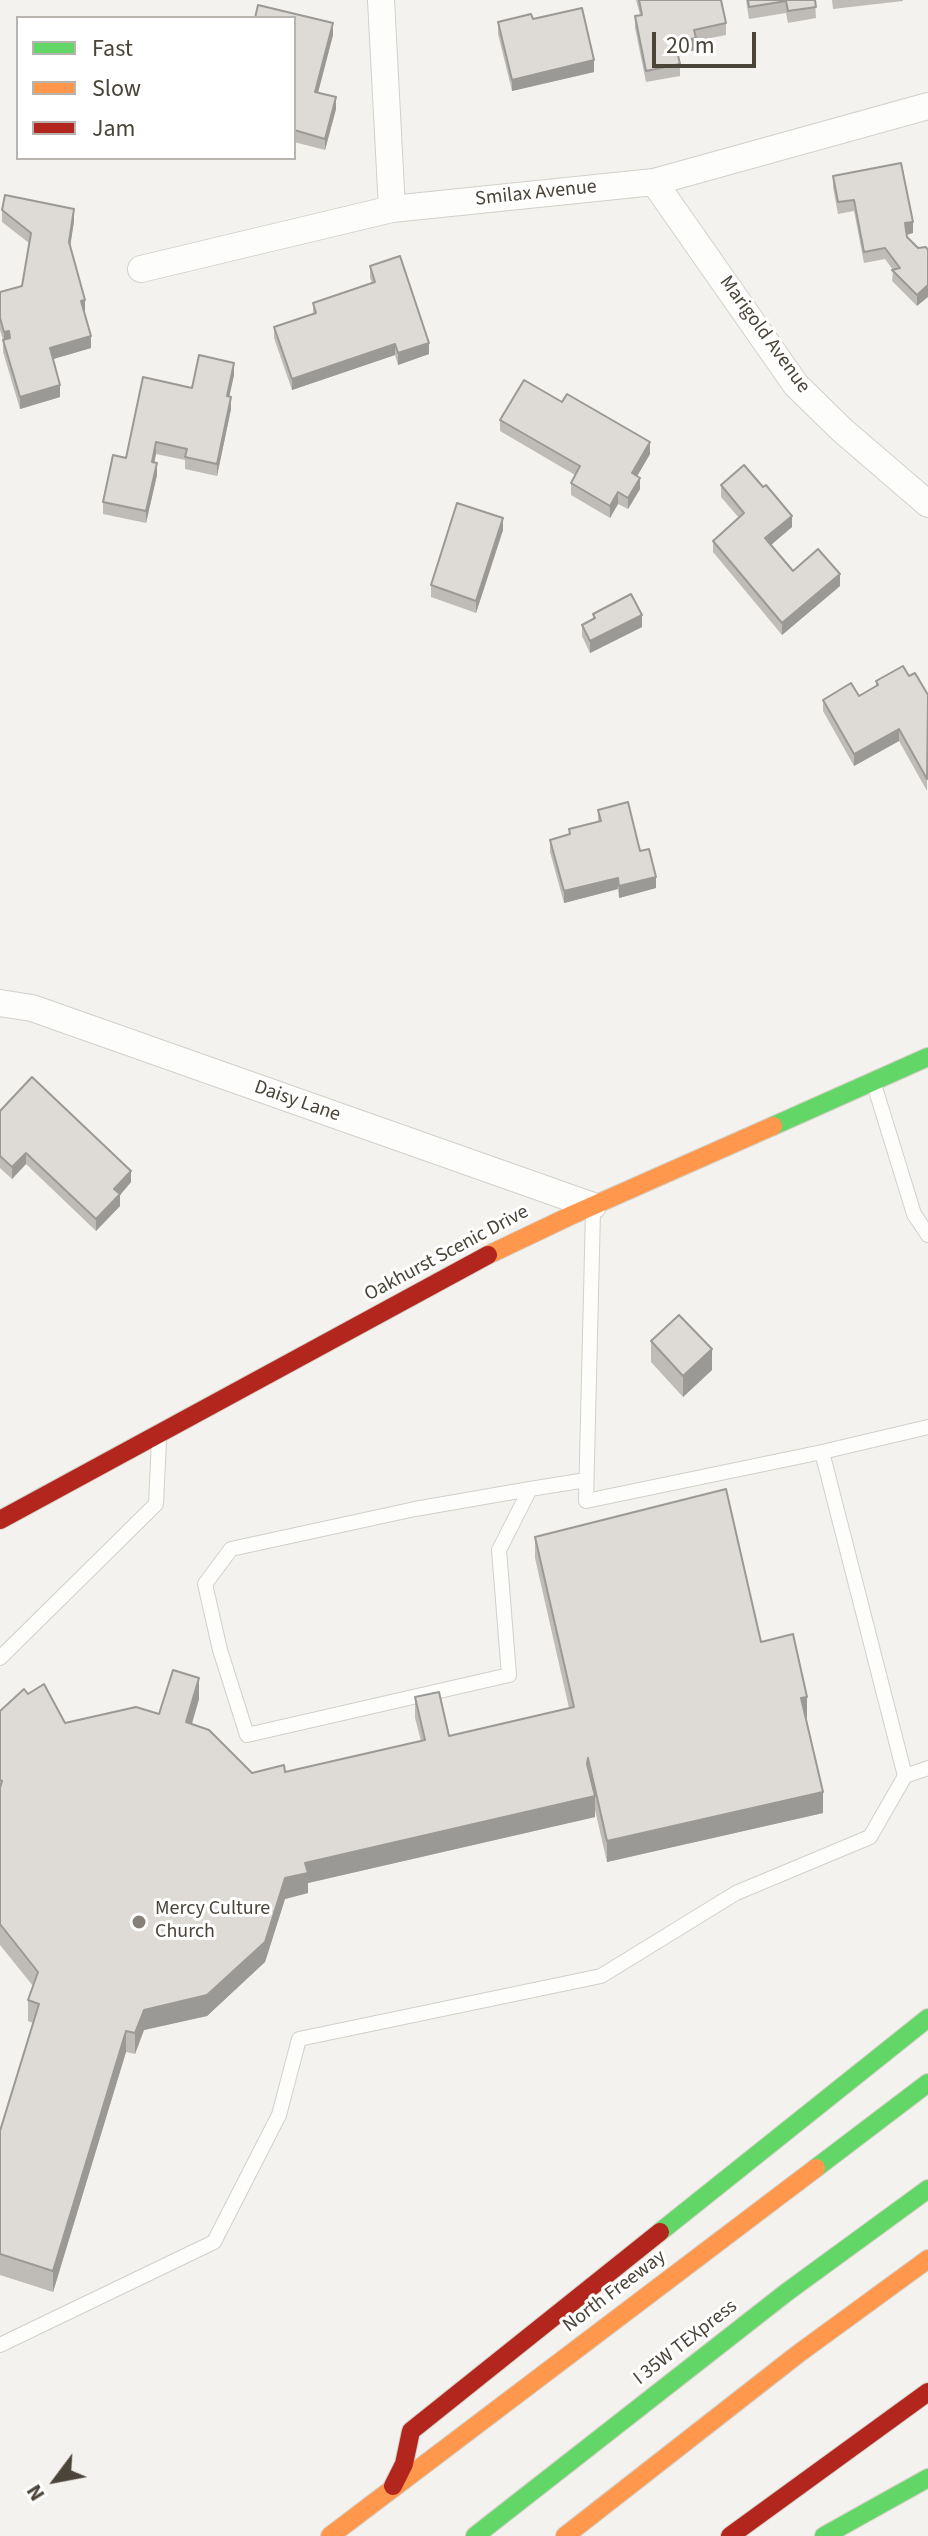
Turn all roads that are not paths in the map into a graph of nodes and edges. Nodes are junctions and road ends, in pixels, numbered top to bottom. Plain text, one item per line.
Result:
1 (381, 0) edge
2 (928, 106) edge
3 (654, 182) junction
4 (392, 209) junction
5 (141, 269) dead end
6 (928, 504) edge
7 (0, 1003) edge
8 (928, 1057) edge
9 (873, 1081) junction
10 (593, 1206) junction
11 (928, 1235) edge
12 (928, 1427) edge
13 (159, 1435) junction
14 (822, 1452) junction
15 (586, 1480) junction
16 (530, 1489) junction
17 (0, 1520) edge
18 (0, 1658) edge
19 (928, 1768) edge
20 (905, 1776) junction
21 (928, 2018) edge
22 (928, 2083) edge
23 (928, 2189) edge
24 (928, 2259) edge
25 (0, 2345) edge
26 (928, 2392) edge
27 (928, 2478) edge
28 (393, 2486) junction
29 (481, 2531) edge
30 (330, 2536) edge
31 (565, 2536) edge
32 (730, 2536) edge
33 (824, 2536) edge

1 - 4 street
2 - 3 street, Smilax Avenue
3 - 4 street, Smilax Avenue
3 - 6 street, Marigold Avenue
4 - 5 street, Smilax Avenue
7 - 10 street, Daisy Lane
8 - 9 main road, Oakhurst Scenic Drive
9 - 10 main road, Oakhurst Scenic Drive
9 - 11 lane
10 - 13 main road, Oakhurst Scenic Drive
10 - 15 lane
12 - 14 lane
13 - 17 main road, Oakhurst Scenic Drive
13 - 18 lane
14 - 15 lane
14 - 20 lane
15 - 16 lane
16 - 16 lane
19 - 20 lane
20 - 25 lane
21 - 28 main road
22 - 28 main road, North Freeway
23 - 29 main road, I 35W TEXpress
24 - 31 main road
26 - 32 main road
27 - 33 main road
28 - 30 main road, North Freeway

